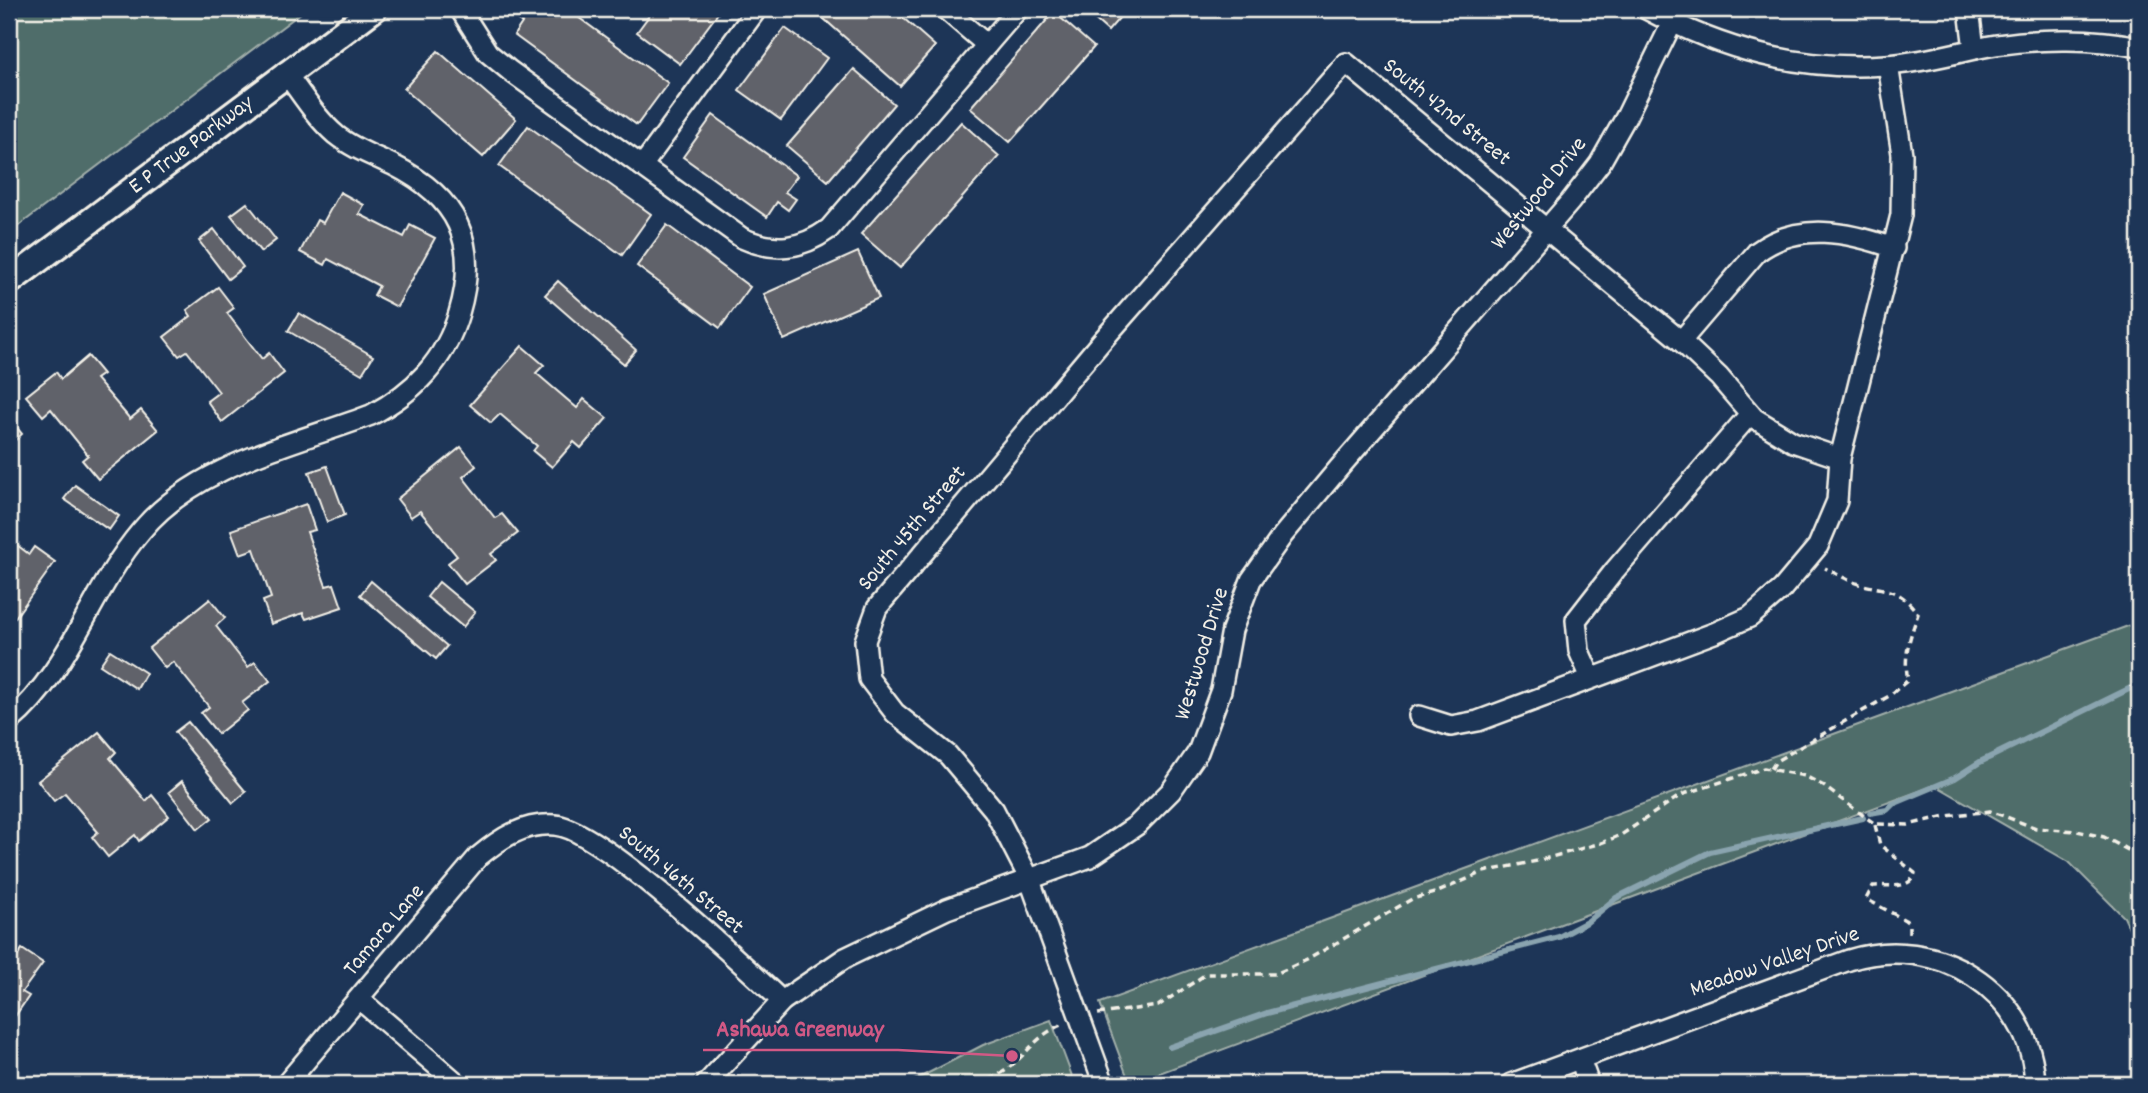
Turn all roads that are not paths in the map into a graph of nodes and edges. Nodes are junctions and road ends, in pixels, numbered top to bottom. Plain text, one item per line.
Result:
1 (374, 9) edge
2 (460, 9) edge
3 (757, 9) edge
4 (945, 9) edge
5 (1018, 9) edge
6 (1646, 9) edge
7 (1969, 9) edge
8 (1672, 23) junction
9 (986, 45) junction
10 (2139, 47) edge
11 (1974, 49) junction
12 (1346, 63) joint
13 (1888, 65) junction
14 (285, 72) junction
15 (642, 166) junction
16 (1547, 228) junction
17 (1894, 248) junction
18 (9, 282) edge
19 (1681, 341) junction
20 (1750, 414) junction
21 (1840, 458) junction
22 (1591, 678) junction
23 (1419, 716) dead end
24 (9, 722) edge
25 (534, 825) joint
26 (1029, 878) junction
27 (359, 999) junction
28 (782, 1001) junction
29 (1580, 1059) junction
30 (286, 1084) edge
31 (458, 1084) edge
32 (706, 1084) edge
33 (1104, 1084) edge
34 (1511, 1084) edge
35 (1589, 1084) edge
36 (2035, 1084) edge

1 - 14 main road, E P True Parkway
2 - 15 street
3 - 15 street
4 - 9 street
5 - 9 street
6 - 8 street
7 - 11 street
8 - 13 street
8 - 16 street, Westwood Drive
9 - 15 street
10 - 11 street
11 - 13 street
12 - 16 street, South 42nd Street
12 - 26 street, South 45th Street
13 - 17 street
14 - 18 main road, E P True Parkway
14 - 24 street
16 - 19 street, South 42nd Street
16 - 26 street, Westwood Drive
17 - 19 street
17 - 21 street
19 - 20 street, South 42nd Street
20 - 21 street, South 42nd Street
20 - 22 street
21 - 22 street
22 - 23 street
25 - 27 street, Tamara Lane
25 - 28 street, South 46th Street
26 - 28 street, Westwood Drive
26 - 33 street, South 45th Street
27 - 30 street, Tamara Lane
27 - 31 street
28 - 32 street, Westwood Drive
29 - 34 street, Meadow Valley Drive
29 - 35 street
29 - 36 street, Meadow Valley Drive

